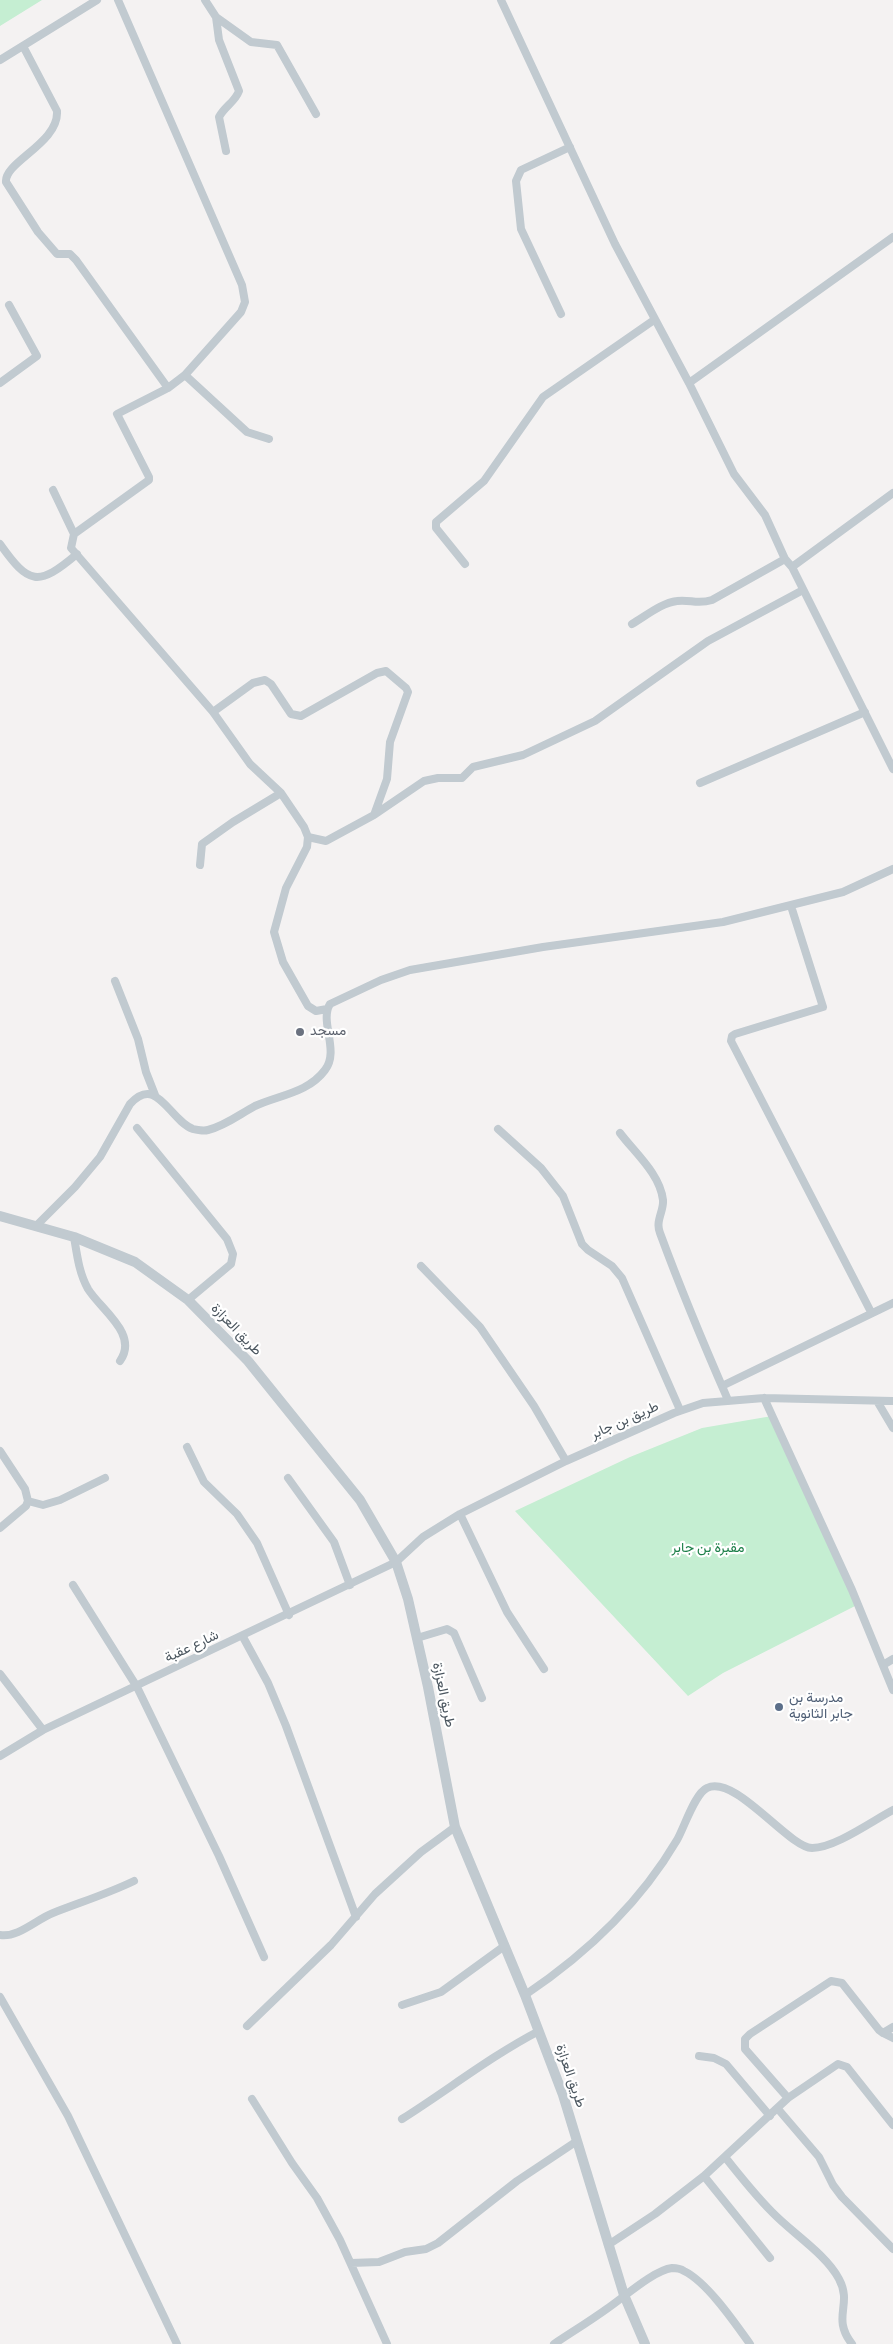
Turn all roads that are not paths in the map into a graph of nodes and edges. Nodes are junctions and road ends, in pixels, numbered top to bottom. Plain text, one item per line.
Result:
1 (97, 0) edge
2 (118, 0) edge
3 (205, 0) edge
4 (501, 0) edge
5 (216, 17) junction
6 (23, 46) junction
7 (0, 60) edge
8 (316, 114) dead end
9 (570, 147) junction
10 (226, 151) dead end
11 (893, 237) edge
12 (9, 305) dead end
13 (561, 314) dead end
14 (654, 320) junction
15 (185, 375) junction
16 (689, 383) junction
17 (0, 384) edge
18 (168, 388) junction
19 (268, 439) dead end
20 (53, 490) dead end
21 (893, 494) edge
22 (74, 534) junction
23 (0, 544) edge
24 (77, 554) junction
25 (785, 559) junction
26 (465, 564) dead end
27 (792, 567) junction
28 (803, 590) junction
29 (632, 624) dead end
30 (213, 712) junction
31 (865, 712) junction
32 (893, 769) edge
33 (700, 783) dead end
34 (281, 793) junction
35 (374, 815) junction
36 (308, 837) junction
37 (200, 865) dead end
38 (893, 869) edge
39 (791, 906) junction
40 (115, 981) dead end
41 (327, 1009) junction
42 (155, 1095) junction
43 (137, 1128) dead end
44 (498, 1128) dead end
45 (620, 1133) dead end
46 (0, 1216) edge
47 (36, 1226) junction
48 (74, 1237) junction
49 (421, 1266) dead end
50 (188, 1300) junction
51 (893, 1303) edge
52 (871, 1312) junction
53 (120, 1361) dead end
54 (722, 1386) junction
55 (764, 1398) junction
56 (728, 1400) junction
57 (877, 1401) junction
58 (893, 1401) edge
59 (680, 1410) junction
60 (893, 1428) edge
61 (187, 1447) dead end
62 (0, 1450) edge
63 (566, 1461) junction
64 (105, 1478) dead end
65 (288, 1478) dead end
66 (28, 1501) junction
67 (460, 1514) junction
68 (0, 1528) edge
69 (396, 1562) junction
70 (73, 1585) dead end
71 (350, 1585) junction
72 (289, 1615) junction
73 (243, 1637) junction
74 (417, 1638) junction
75 (893, 1659) edge
76 (884, 1665) junction
77 (544, 1669) dead end
78 (0, 1674) edge
79 (137, 1687) junction
80 (893, 1690) edge
81 (482, 1698) dead end
82 (43, 1730) junction
83 (0, 1756) edge
84 (893, 1810) edge
85 (455, 1827) junction
86 (134, 1881) dead end
87 (356, 1917) junction
88 (0, 1935) edge
89 (504, 1947) junction
90 (264, 1957) dead end
91 (525, 1995) junction
92 (0, 1997) edge
93 (402, 2005) dead end
94 (247, 2026) dead end
95 (893, 2027) edge
96 (539, 2031) junction
97 (883, 2033) junction
98 (893, 2038) edge
99 (699, 2056) dead end
100 (788, 2098) junction
101 (252, 2099) dead end
102 (778, 2108) junction
103 (770, 2116) junction
104 (402, 2119) dead end
105 (893, 2125) edge
106 (577, 2141) junction
107 (725, 2157) junction
108 (704, 2176) junction
109 (608, 2244) junction
110 (893, 2249) edge
111 (770, 2258) dead end
112 (351, 2263) junction
113 (624, 2295) junction
114 (177, 2344) edge
115 (387, 2344) edge
116 (554, 2344) edge
117 (645, 2344) edge
118 (750, 2344) edge
119 (852, 2344) edge

1 - 6 street
2 - 15 street
3 - 5 street
4 - 9 street
5 - 8 street
5 - 10 street
6 - 7 street
6 - 18 street
9 - 13 street
9 - 14 street
11 - 16 street
12 - 17 street
14 - 16 street
14 - 26 street
15 - 18 street
15 - 19 street
16 - 25 street
18 - 22 street
20 - 22 street
21 - 27 street
22 - 24 street
23 - 24 street
24 - 30 street
25 - 27 street
25 - 29 street
27 - 28 street
28 - 31 street
28 - 35 street
30 - 34 street
30 - 35 street
31 - 32 street
31 - 33 street
34 - 36 street
34 - 37 street
35 - 36 street
36 - 41 street
38 - 39 street
39 - 41 street
39 - 52 street
40 - 42 street
41 - 42 street
42 - 47 street
43 - 50 street
44 - 59 street
45 - 54 street
46 - 47 street, طريق العزازة
47 - 48 street, طريق العزازة
48 - 50 street, طريق العزازة
48 - 53 street
49 - 63 street
50 - 69 street, طريق العزازة
51 - 52 street
52 - 54 street
54 - 56 street
55 - 56 street, طريق بن جابر
55 - 57 street, طريق بن جابر
55 - 76 street
56 - 59 street, طريق بن جابر
57 - 58 street, طريق بن جابر
57 - 60 street
59 - 63 street, طريق بن جابر
61 - 72 street
62 - 66 street
63 - 67 street, طريق بن جابر
64 - 66 street
65 - 71 street
66 - 68 street
67 - 69 street, طريق بن جابر
67 - 77 street
69 - 71 street, شارع عقبة
69 - 74 street, طريق العزازة
70 - 79 street
71 - 72 street, شارع عقبة
72 - 73 street, شارع عقبة
73 - 79 street, شارع عقبة
73 - 87 street
74 - 81 street
74 - 85 street, طريق العزازة
75 - 76 street
76 - 80 street
78 - 82 street
79 - 82 street, شارع عقبة
79 - 90 street
82 - 83 street, شارع عقبة
84 - 91 street
85 - 87 street
85 - 89 street, طريق العزازة
86 - 88 street
87 - 94 street
89 - 91 street, طريق العزازة
89 - 93 street
91 - 96 street, طريق العزازة
92 - 114 street
95 - 97 street
96 - 104 street
96 - 106 street, طريق العزازة
97 - 98 street
97 - 100 street
99 - 103 street
100 - 102 street
100 - 105 street
101 - 112 street
102 - 103 street
102 - 110 street
103 - 107 street
106 - 109 street, طريق العزازة
106 - 112 street
107 - 108 street
107 - 119 street
108 - 109 street
108 - 111 street
109 - 113 street, طريق العزازة
112 - 115 street
113 - 116 street
113 - 117 street, طريق العزازة
113 - 118 street

